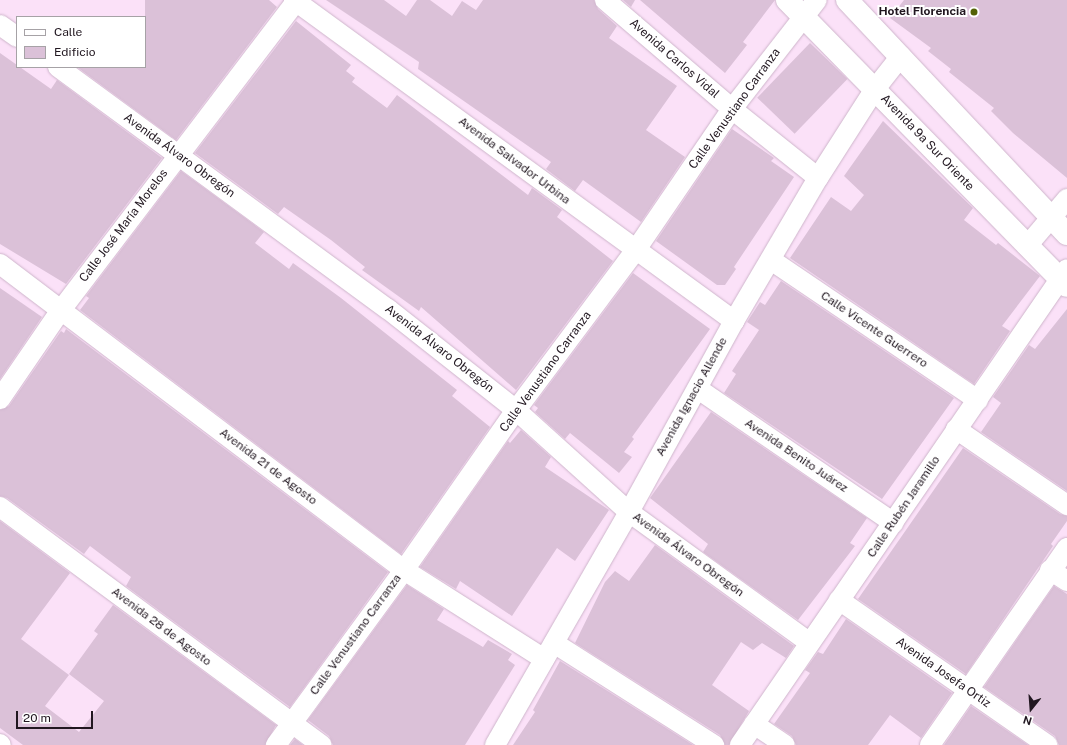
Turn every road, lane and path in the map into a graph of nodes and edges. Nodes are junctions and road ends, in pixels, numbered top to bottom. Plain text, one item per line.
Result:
1 (296, 0) edge
2 (605, 0) edge
3 (787, 0) edge
4 (817, 0) edge
5 (847, 0) edge
6 (803, 18) junction
7 (0, 25) edge
8 (16, 36) edge
9 (901, 56) junction
10 (59, 68) edge
11 (875, 89) junction
12 (732, 109) junction
13 (178, 155) junction
14 (818, 178) junction
15 (1067, 199) edge
16 (1052, 219) junction
17 (1067, 234) edge
18 (1028, 246) junction
19 (635, 251) junction
20 (771, 260) junction
21 (0, 264) edge
22 (1064, 278) edge
23 (61, 310) junction
24 (734, 320) junction
25 (698, 389) junction
26 (0, 399) edge
27 (978, 400) junction
28 (516, 410) junction
29 (956, 429) junction
30 (1067, 505) edge
31 (0, 507) edge
32 (629, 512) junction
33 (894, 523) junction
34 (1067, 548) edge
35 (404, 570) junction
36 (1050, 570) junction
37 (1067, 581) edge
38 (839, 600) junction
39 (810, 643) junction
40 (549, 651) junction
41 (967, 691) junction
42 (291, 724) junction
43 (754, 724) junction
44 (276, 745) edge
45 (322, 745) edge
46 (494, 745) edge
47 (714, 745) edge
48 (740, 745) edge
49 (785, 745) edge
50 (930, 745) edge
51 (1048, 745) edge

1 - 13 street, Calle José María Morelos
1 - 19 street, Avenida Salvador Urbina
2 - 12 street, Avenida Carlos Vidal
3 - 6 main road, Avenida 9a Sur Oriente
4 - 6 street, Calle Venustiano Carranza
5 - 9 main road
6 - 11 main road, Avenida 9a Sur Oriente
6 - 12 street, Calle Venustiano Carranza
7 - 8 street
9 - 11 street, Avenida Ignacio Allende
9 - 16 main road
10 - 13 street, Avenida Álvaro Obregón
11 - 14 street, Avenida Ignacio Allende
11 - 18 main road, Avenida 9a Sur Oriente
12 - 14 street, Avenida Carlos Vidal
12 - 19 street, Calle Venustiano Carranza
13 - 23 street, Calle José María Morelos
13 - 28 street, Avenida Álvaro Obregón
14 - 20 street, Avenida Ignacio Allende
15 - 16 street
16 - 17 main road
16 - 18 street
18 - 22 main road, Avenida 9a Sur Oriente
19 - 24 street, Avenida Salvador Urbina
19 - 28 street, Calle Venustiano Carranza
20 - 24 street, Avenida Ignacio Allende
20 - 27 street, Calle Vicente Guerrero
21 - 23 street, Avenida 21 de Agosto
22 - 27 street, Calle Rubén Jaramillo
23 - 26 street, Calle José María Morelos
23 - 35 street, Avenida 21 de Agosto
24 - 25 street, Avenida Ignacio Allende
25 - 32 street, Avenida Ignacio Allende
25 - 33 street, Avenida Benito Juárez
27 - 29 street, Calle Rubén Jaramillo
28 - 32 street, Avenida Álvaro Obregón
28 - 35 street, Calle Venustiano Carranza
29 - 30 street
29 - 33 street, Calle Rubén Jaramillo
31 - 42 street, Avenida 28 de Agosto
32 - 39 street, Avenida Álvaro Obregón
32 - 40 street, Avenida Ignacio Allende
33 - 38 street, Calle Rubén Jaramillo
34 - 36 street
35 - 40 street, Avenida 21 de Agosto
35 - 42 street, Calle Venustiano Carranza
36 - 37 street
36 - 41 street
38 - 39 street, Calle Rubén Jaramillo
38 - 41 street, Avenida Josefa Ortiz
39 - 43 street, Calle Rubén Jaramillo
40 - 46 street, Avenida Ignacio Allende
40 - 47 street, Avenida 21 de Agosto
41 - 50 street
41 - 51 street, Avenida Josefa Ortiz
42 - 44 street, Calle Venustiano Carranza
42 - 45 street, Avenida 28 de Agosto
43 - 48 street, Calle Rubén Jaramillo
43 - 49 street

